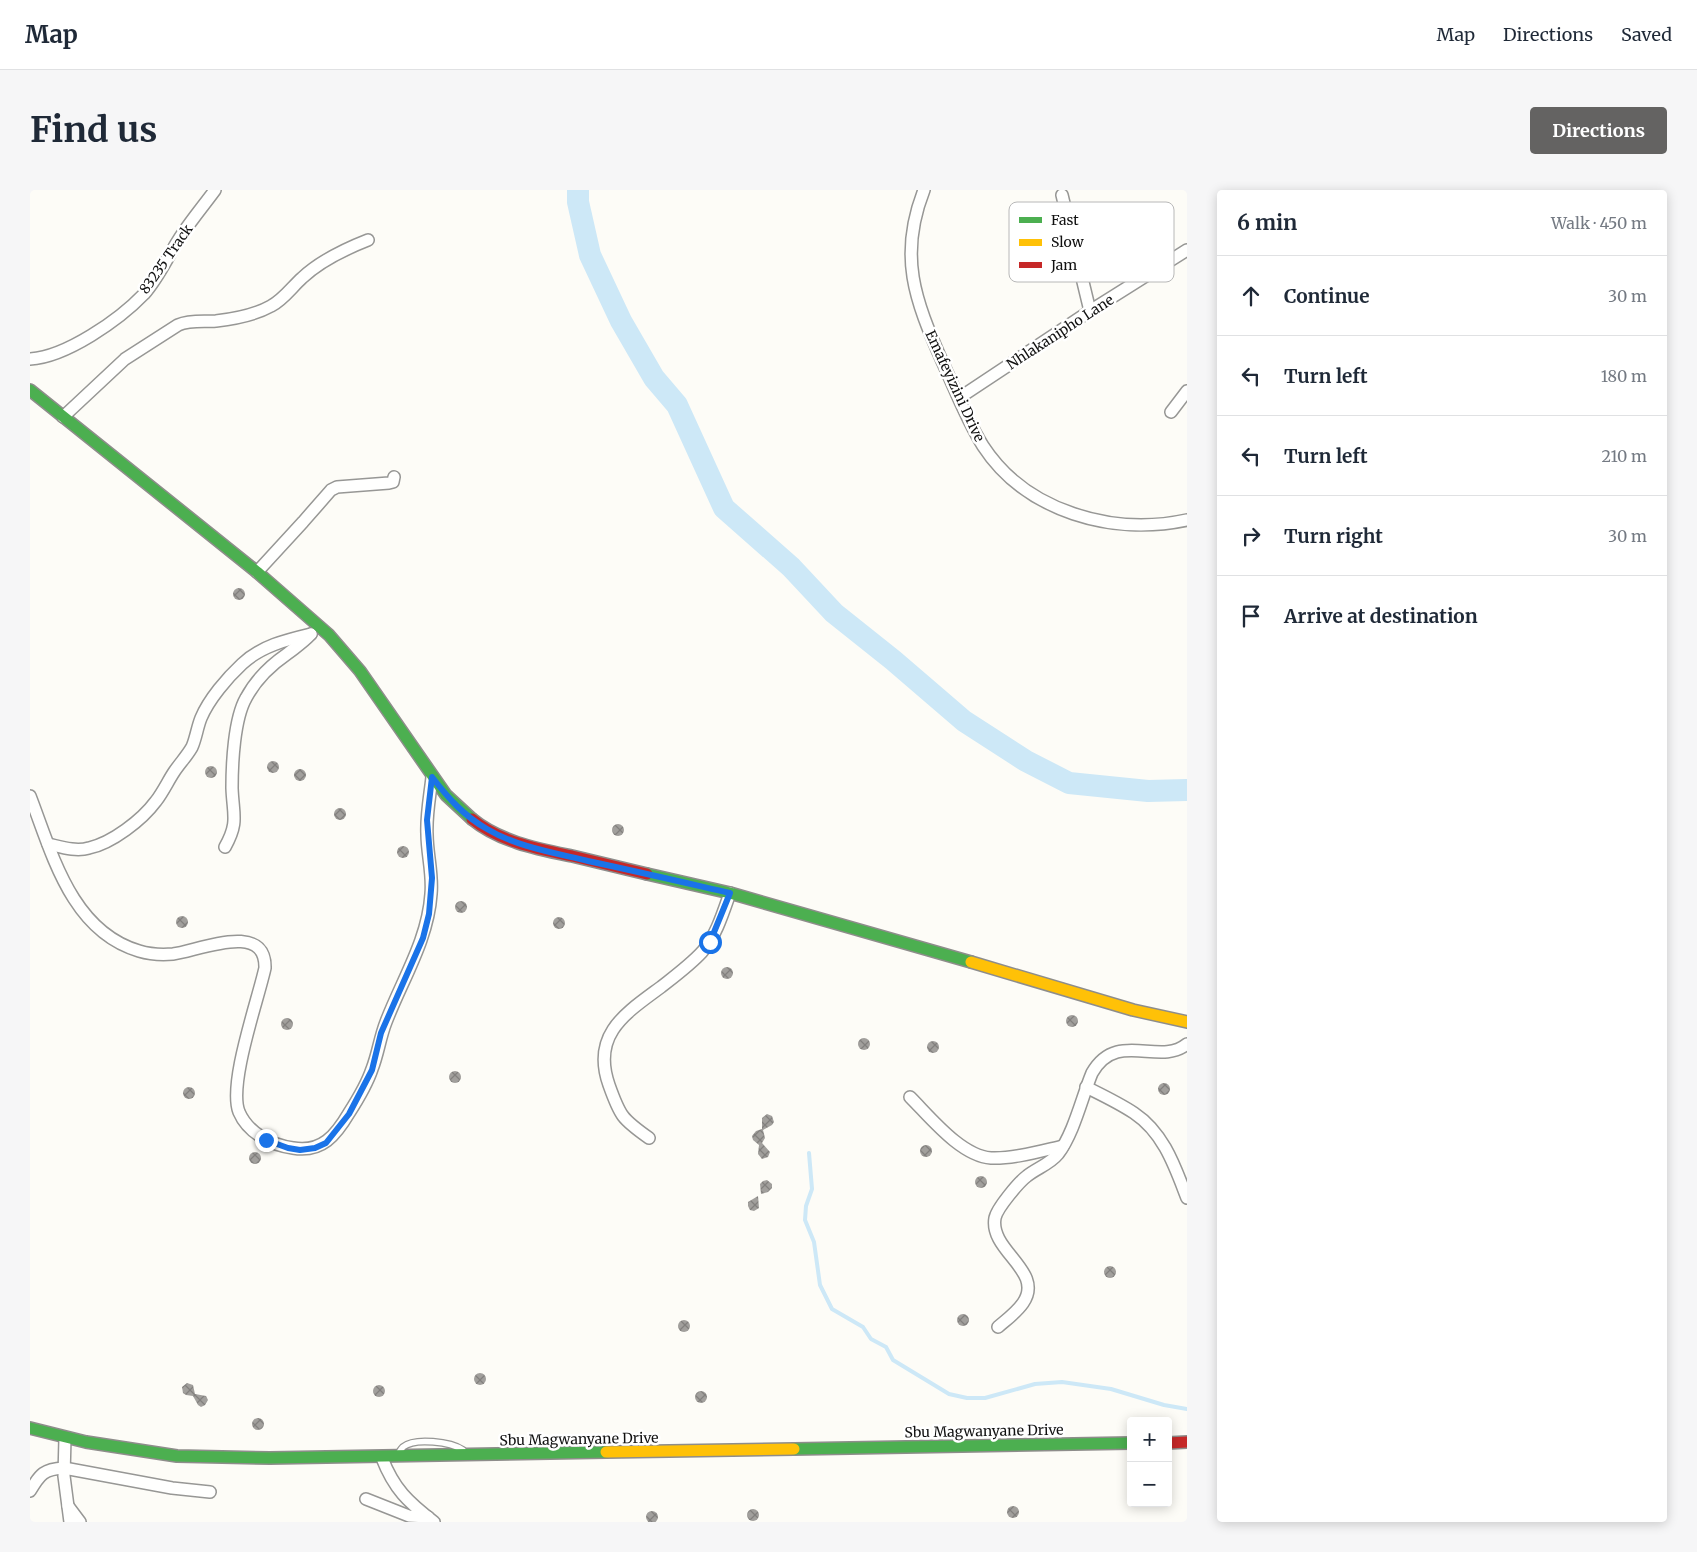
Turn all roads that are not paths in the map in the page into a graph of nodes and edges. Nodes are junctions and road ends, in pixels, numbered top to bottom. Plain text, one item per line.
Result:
1 (215, 190) edge
2 (924, 190) edge
3 (1062, 195) dead end
4 (1064, 202) edge
5 (368, 240) dead end
6 (1187, 250) edge
7 (1174, 258) edge
8 (1083, 282) edge
9 (1137, 282) edge
10 (1090, 312) junction
11 (30, 359) edge
12 (30, 390) edge
13 (1187, 391) edge
14 (959, 398) junction
15 (1171, 412) dead end
16 (63, 417) junction
17 (394, 477) dead end
18 (1187, 520) edge
19 (257, 572) junction
20 (315, 630) junction
21 (432, 777) junction
22 (30, 796) edge
23 (48, 844) junction
24 (225, 847) dead end
25 (730, 893) junction
26 (1187, 1022) edge
27 (1187, 1044) edge
28 (1086, 1087) junction
29 (910, 1097) dead end
30 (649, 1138) dead end
31 (1063, 1146) junction
32 (1187, 1198) edge
33 (998, 1327) dead end
34 (30, 1428) edge
35 (65, 1438) junction
36 (1172, 1442) edge
37 (1187, 1442) edge
38 (1127, 1443) edge
39 (382, 1458) junction
40 (64, 1468) junction
41 (30, 1491) edge
42 (210, 1492) dead end
43 (366, 1500) dead end
44 (67, 1504) junction
45 (431, 1520) edge
46 (70, 1522) edge
47 (80, 1522) edge

1 - 11 street, 83235 Track
2 - 14 street, Emafeyizini Drive
3 - 4 street
5 - 16 street
6 - 7 street, Nhlakanipho Lane
8 - 10 street
9 - 10 street, Nhlakanipho Lane
10 - 14 street, Nhlakanipho Lane
12 - 16 street
13 - 15 street
14 - 18 street, Emafeyizini Drive
16 - 19 street
17 - 19 street
19 - 20 street
20 - 21 street
20 - 23 street
20 - 24 street
21 - 23 street
21 - 25 street
22 - 23 street
25 - 26 street
25 - 30 street
27 - 28 street
28 - 31 street
28 - 32 street
29 - 31 street
31 - 33 street
34 - 35 street, Sbu Magwanyane Drive
35 - 39 street, Sbu Magwanyane Drive
35 - 40 street
36 - 37 street
38 - 39 street, Sbu Magwanyane Drive
39 - 45 street
40 - 41 street
40 - 42 street
40 - 44 street
43 - 45 street
44 - 46 street
44 - 47 street

